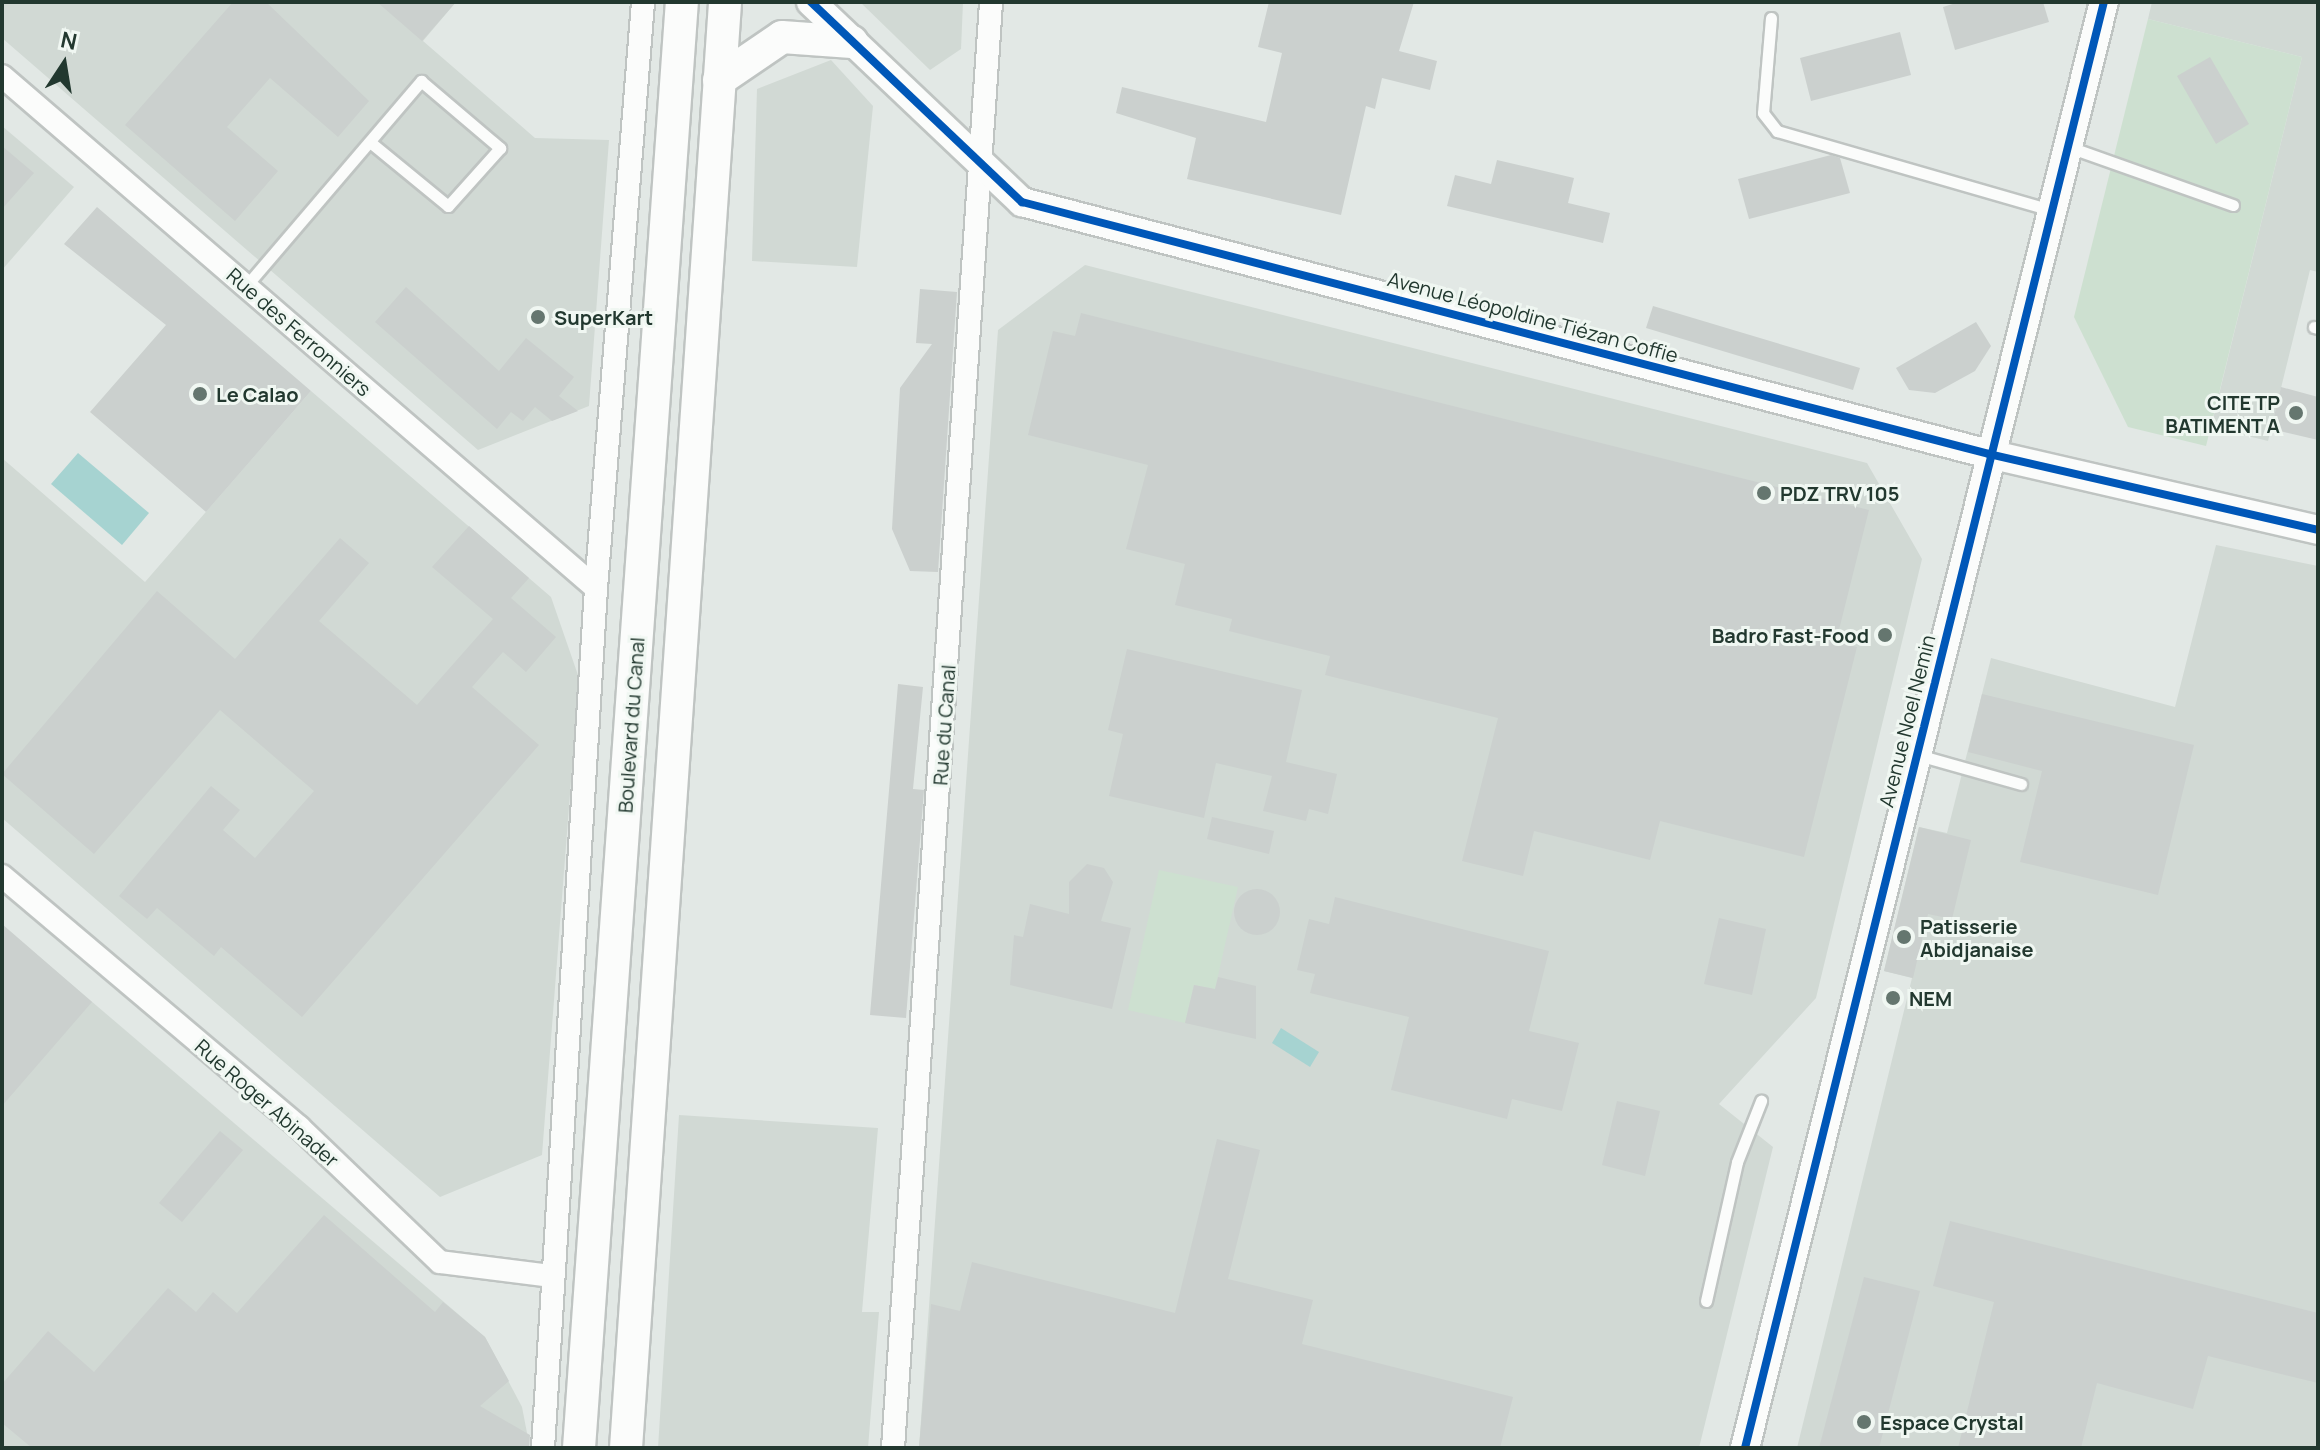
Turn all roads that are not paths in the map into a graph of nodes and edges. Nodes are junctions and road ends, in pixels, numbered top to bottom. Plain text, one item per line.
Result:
1 (643, 2) edge
2 (682, 2) edge
3 (725, 2) edge
4 (811, 2) edge
5 (991, 2) edge
6 (2104, 2) edge
7 (1771, 18) dead end
8 (852, 42) junction
9 (2, 76) edge
10 (719, 80) junction
11 (370, 142) junction
12 (2064, 146) junction
13 (982, 164) junction
14 (2233, 205) dead end
15 (2051, 210) junction
16 (246, 286) junction
17 (1989, 454) junction
18 (2318, 530) edge
19 (596, 588) junction
20 (1915, 754) junction
21 (2021, 784) dead end
22 (2, 876) edge
23 (1761, 1101) dead end
24 (551, 1276) junction
25 (1706, 1301) dead end
26 (543, 1448) edge
27 (579, 1448) edge
28 (626, 1448) edge
29 (893, 1448) edge
30 (1745, 1448) edge

1 - 19 street
2 - 27 main road, Boulevard du Canal
3 - 10 main road
4 - 8 street, Avenue Léopoldine Tiézan Coffie
5 - 13 street, Rue du Canal
6 - 12 street, Avenue Noel Nemin
7 - 15 lane
8 - 10 main road
8 - 13 street, Avenue Léopoldine Tiézan Coffie
9 - 16 street, Rue des Ferronniers
10 - 28 main road
11 - 11 lane
11 - 16 lane
12 - 14 lane
12 - 15 street, Avenue Noel Nemin
13 - 17 street, Avenue Léopoldine Tiézan Coffie
13 - 29 street, Rue du Canal
15 - 17 street, Avenue Noel Nemin
16 - 19 street, Rue des Ferronniers
17 - 18 street, Avenue Léopoldine Tiézan Coffie
17 - 20 street, Avenue Noel Nemin
19 - 24 street
20 - 21 lane
20 - 30 street, Avenue Noel Nemin
22 - 24 street, Rue Roger Abinader
23 - 25 lane
24 - 26 street

